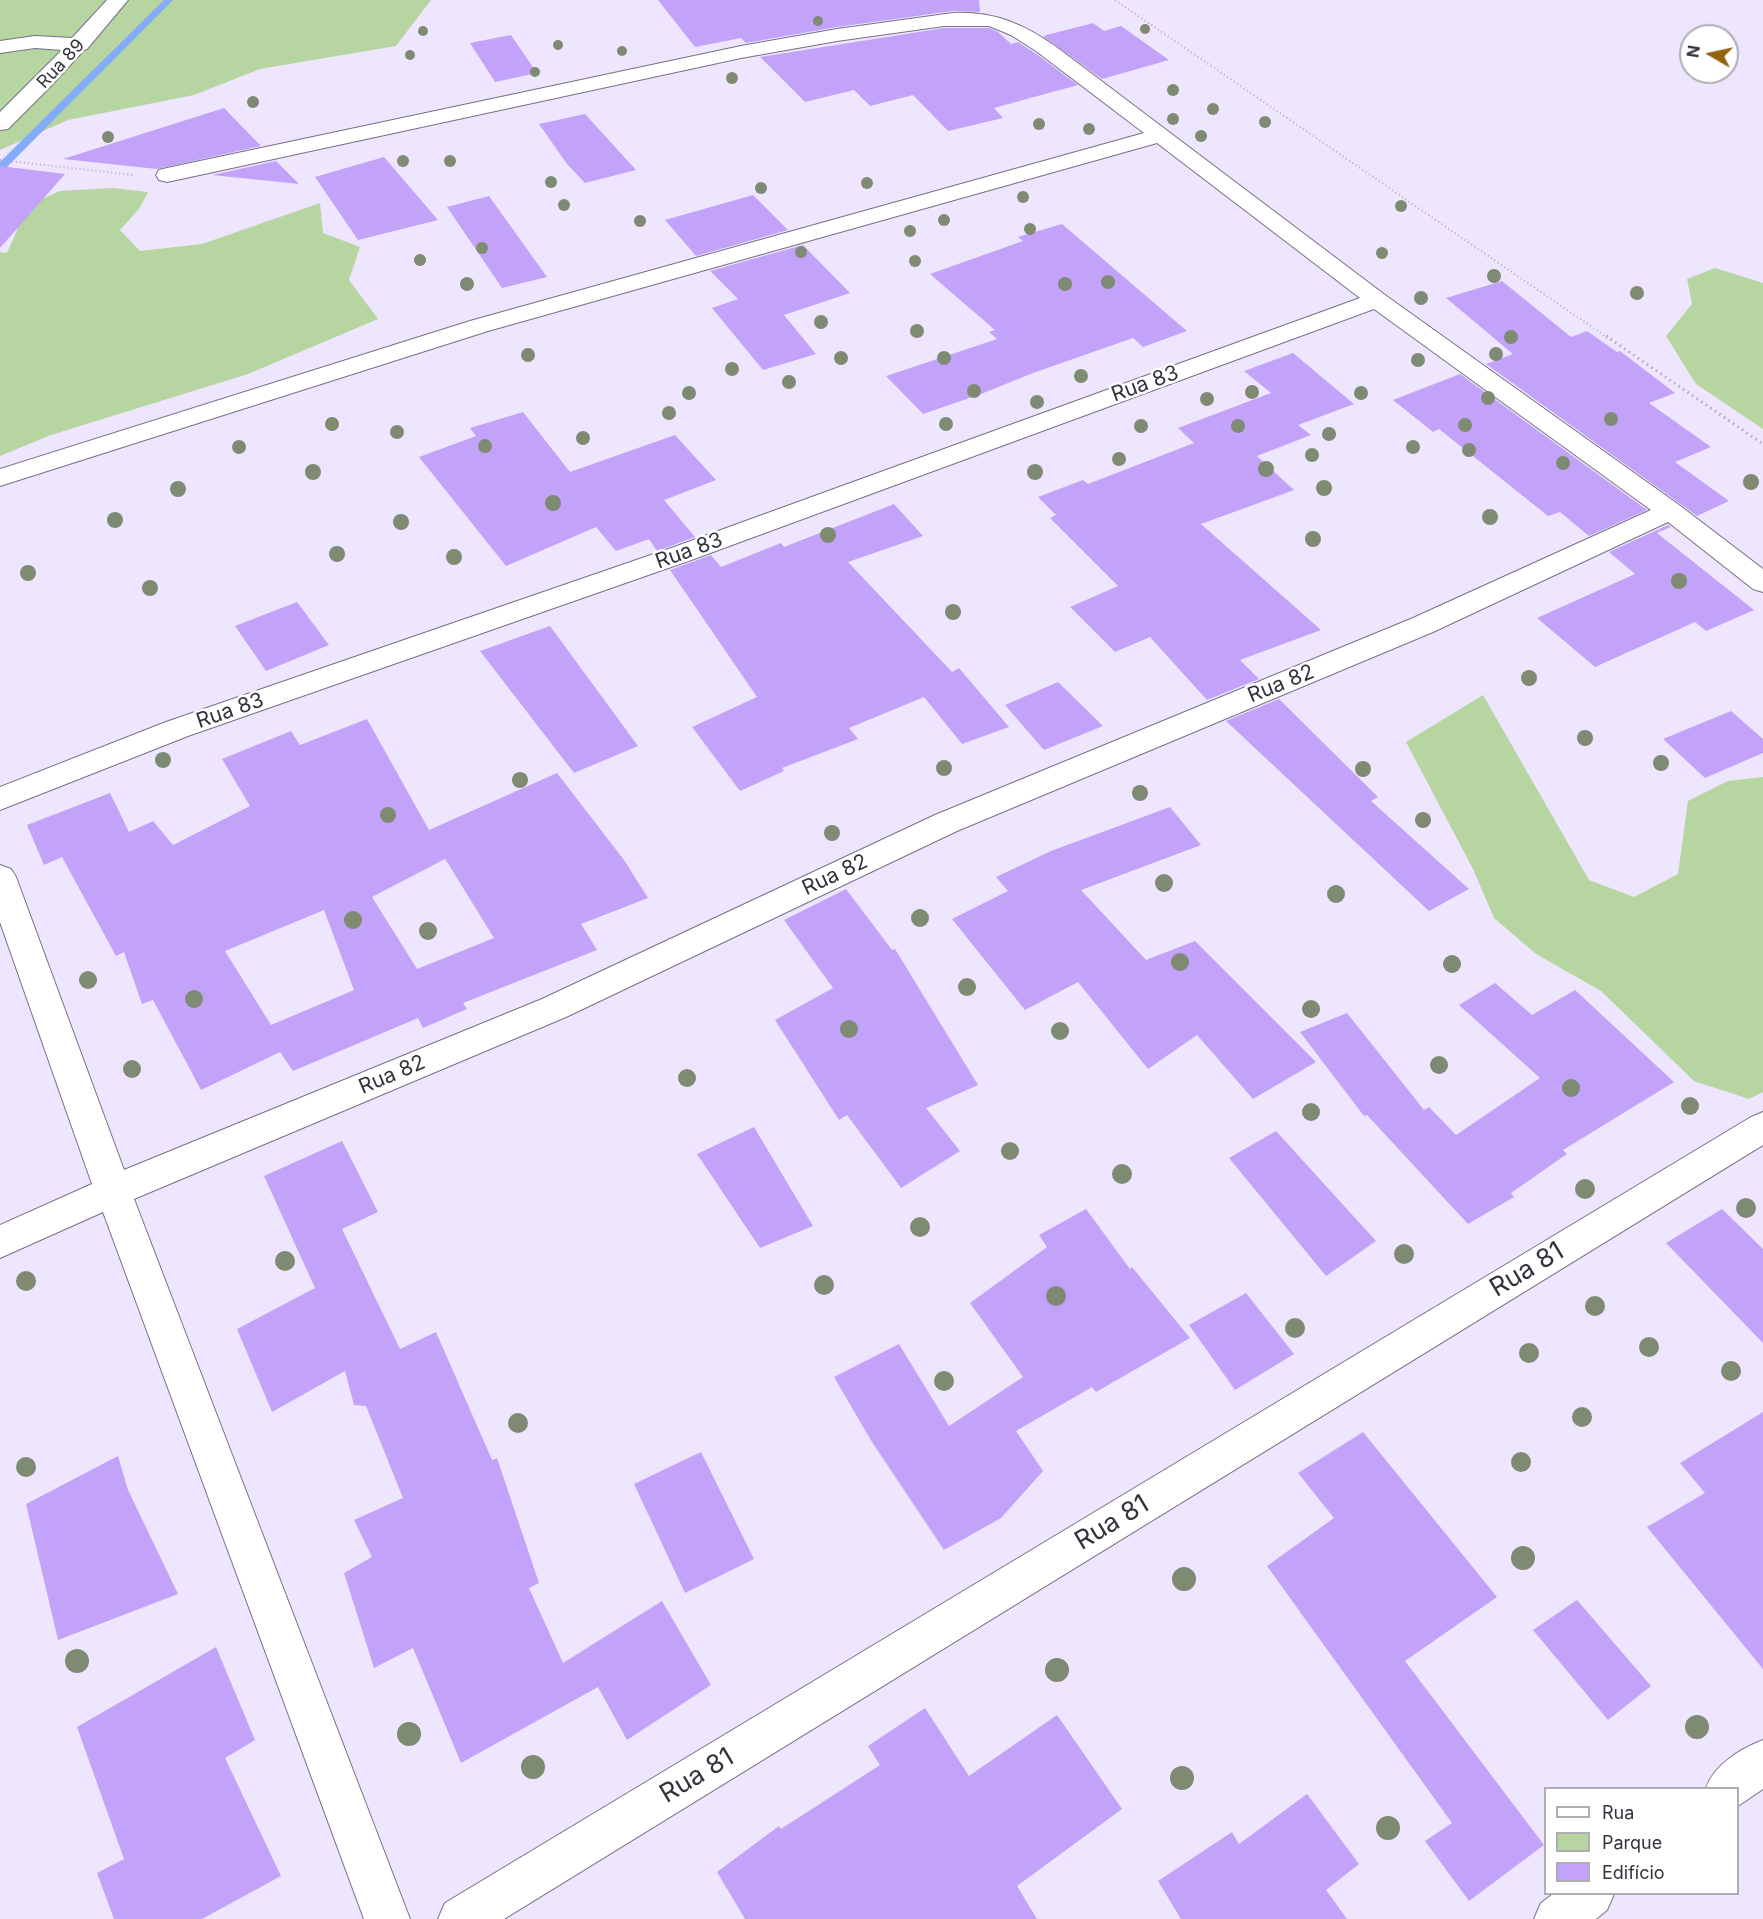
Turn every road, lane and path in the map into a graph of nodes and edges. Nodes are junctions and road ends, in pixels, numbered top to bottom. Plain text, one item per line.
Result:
1 (118, 0) edge
2 (1115, 0) edge
3 (80, 45) junction
4 (0, 46) edge
5 (0, 124) edge
6 (1158, 136) junction
7 (0, 160) edge
8 (167, 175) joint
9 (1377, 300) junction
10 (1763, 444) edge
11 (0, 478) edge
12 (1671, 511) junction
13 (1763, 583) edge
14 (0, 799) edge
15 (0, 877) edge
16 (1763, 1127) edge
17 (113, 1191) junction
18 (0, 1242) edge
19 (1763, 1762) edge
20 (1729, 1787) edge
21 (1588, 1895) edge
22 (387, 1919) edge
23 (461, 1919) edge
24 (1557, 1919) edge

1 - 3 street, Rua 89
2 - 10 path
3 - 4 street
3 - 5 street, Rua 89
6 - 8 street
6 - 9 street
6 - 11 street
7 - 8 path
9 - 12 street
9 - 14 street, Rua 83
12 - 13 street
12 - 17 street, Rua 82
15 - 17 street
16 - 23 street, Rua 81
17 - 18 street, Rua 82
17 - 22 street
19 - 20 street
21 - 24 street

